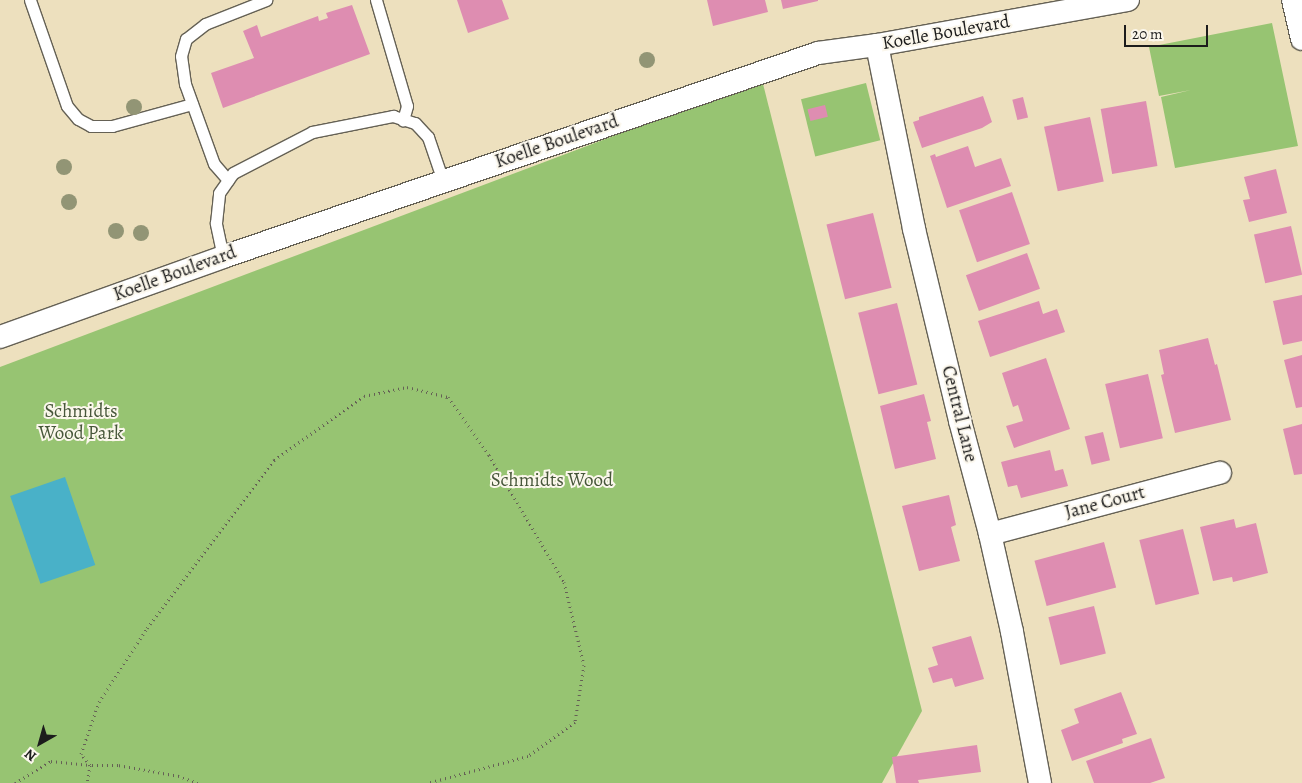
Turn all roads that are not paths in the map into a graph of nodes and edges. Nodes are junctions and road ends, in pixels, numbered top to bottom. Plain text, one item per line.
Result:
1 (30, 0) edge
2 (266, 0) edge
3 (376, 0) edge
4 (1128, 0) edge
5 (1293, 0) edge
6 (1302, 39) edge
7 (877, 45) junction
8 (192, 104) junction
9 (404, 120) junction
10 (228, 180) junction
11 (443, 181) junction
12 (223, 257) junction
13 (0, 337) edge
14 (1220, 473) dead end
15 (990, 534) junction
16 (1040, 783) edge

1 - 8 lane
2 - 8 lane
3 - 9 lane
4 - 7 street, Koelle Boulevard
5 - 6 street
7 - 11 street, Koelle Boulevard
7 - 15 street, Central Lane
8 - 10 lane
9 - 10 lane
9 - 11 lane
10 - 12 lane
11 - 12 street, Koelle Boulevard
12 - 13 street, Koelle Boulevard
14 - 15 street, Jane Court
15 - 16 street, Central Lane

